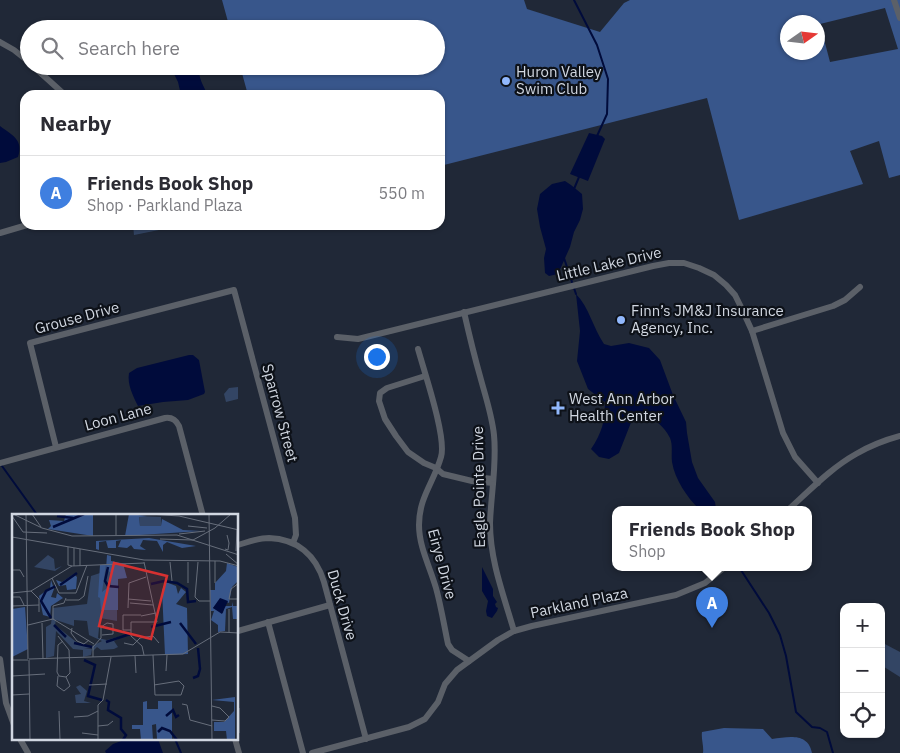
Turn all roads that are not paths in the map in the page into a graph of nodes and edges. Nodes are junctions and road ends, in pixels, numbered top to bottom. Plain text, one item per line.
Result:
1 (894, 0) edge
2 (900, 18) edge
3 (0, 42) edge
4 (20, 55) edge
5 (43, 75) edge
6 (59, 90) edge
7 (20, 227) edge
8 (0, 233) edge
9 (860, 286) dead end
10 (234, 290) joint
11 (464, 312) junction
12 (752, 331) junction
13 (337, 337) dead end
14 (418, 349) dead end
15 (425, 376) junction
16 (900, 436) edge
17 (56, 447) junction
18 (0, 463) edge
19 (436, 468) junction
20 (493, 481) junction
21 (818, 483) junction
22 (792, 506) edge
23 (202, 514) edge
24 (294, 543) junction
25 (239, 545) edge
26 (720, 571) edge
27 (330, 605) junction
28 (268, 622) junction
29 (239, 631) edge
30 (514, 631) junction
31 (0, 659) edge
32 (469, 662) junction
33 (12, 720) edge
34 (21, 740) edge
35 (235, 740) edge
36 (366, 740) junction
37 (28, 753) edge
38 (239, 753) edge
39 (304, 753) edge
40 (312, 753) edge

1 - 2 street
3 - 4 street
5 - 6 street
7 - 8 street
9 - 12 street
10 - 17 street, Grouse Drive
10 - 24 street, Sparrow Street
11 - 12 street, Little Lake Drive
11 - 13 street, Little Lake Drive
11 - 20 street, Eagle Pointe Drive
12 - 21 street, Little Lake Drive
14 - 15 street, Eirye Drive
15 - 19 street, Eirye Drive
15 - 19 street
16 - 21 street
17 - 18 street, Loon Lane
17 - 23 street, Loon Lane
19 - 20 street
19 - 32 street, Eirye Drive
20 - 30 street, Eagle Pointe Drive
21 - 22 street
24 - 25 street
24 - 27 street, Duck Drive
26 - 30 street, Parkland Plaza
27 - 28 street
27 - 36 street, Duck Drive
28 - 29 street
28 - 39 street
30 - 32 street, Parkland Plaza
31 - 33 street
32 - 36 street, Parkland Plaza
34 - 37 street
35 - 38 street
36 - 40 street, Parkland Plaza

